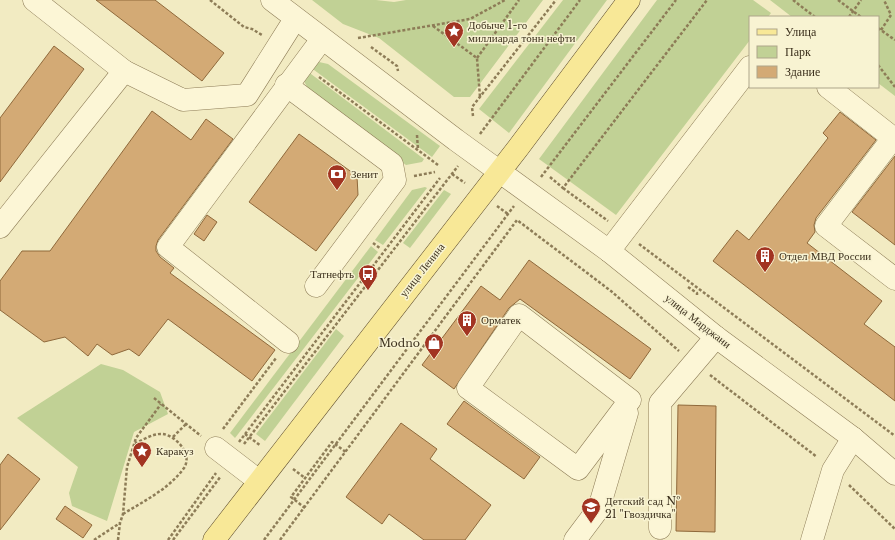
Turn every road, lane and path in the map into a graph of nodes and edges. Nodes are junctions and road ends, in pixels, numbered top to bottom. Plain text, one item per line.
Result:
1 (34, 0) edge
2 (210, 0) edge
3 (272, 0) edge
4 (505, 0) edge
5 (519, 0) edge
6 (556, 0) edge
7 (580, 0) edge
8 (629, 0) edge
9 (676, 0) edge
10 (707, 0) edge
11 (793, 0) edge
12 (838, 0) edge
13 (861, 0) edge
14 (884, 0) edge
15 (853, 11) junction
16 (814, 16) edge
17 (850, 16) edge
18 (860, 16) edge
19 (295, 19) junction
20 (433, 26) junction
21 (879, 29) edge
22 (358, 38) dead end
23 (322, 39) junction
24 (895, 40) edge
25 (277, 46) junction
26 (477, 58) junction
27 (302, 65) junction
28 (879, 67) edge
29 (749, 68) edge
30 (124, 71) junction
31 (286, 85) junction
32 (895, 87) edge
33 (829, 88) edge
34 (480, 96) junction
35 (473, 116) dead end
36 (480, 134) dead end
37 (438, 165) dead end
38 (459, 165) dead end
39 (499, 171) junction
40 (435, 172) dead end
41 (410, 177) dead end
42 (440, 178) dead end
43 (540, 178) dead end
44 (550, 178) dead end
45 (563, 188) junction
46 (508, 214) dead end
47 (517, 220) dead end
48 (0, 227) edge
49 (624, 232) junction
50 (373, 243) dead end
51 (381, 248) dead end
52 (609, 251) junction
53 (895, 279) edge
54 (316, 286) dead end
55 (716, 337) junction
56 (288, 342) joint
57 (154, 398) dead end
58 (630, 400) junction
59 (660, 403) junction
60 (161, 404) junction
61 (186, 424) junction
62 (895, 436) edge
63 (173, 437) junction
64 (853, 438) junction
65 (134, 444) junction
66 (336, 445) junction
67 (222, 452) junction
68 (346, 452) junction
69 (895, 474) edge
70 (259, 481) junction
71 (295, 500) junction
72 (305, 508) junction
73 (123, 514) junction
74 (120, 523) junction
75 (660, 528) dead end
76 (94, 540) edge
77 (118, 540) edge
78 (168, 540) edge
79 (173, 540) edge
80 (214, 540) edge
81 (264, 540) edge
82 (280, 540) edge
83 (575, 540) edge
84 (812, 540) edge

1 - 30 street
2 - 25 path
3 - 19 street, улица Марджани
4 - 20 path
5 - 26 path
6 - 34 path
7 - 36 path
8 - 39 main road, улица Ленина
9 - 43 path
10 - 45 path
11 - 16 path
12 - 15 path
13 - 15 path
14 - 21 path
15 - 17 path
15 - 18 path
19 - 23 street, улица Марджани
19 - 25 street
20 - 22 path
20 - 26 path
21 - 24 path
23 - 27 street
23 - 39 street, улица Марджани
25 - 30 street
26 - 34 path
27 - 31 street
27 - 37 path
28 - 32 path
29 - 49 street
30 - 48 street
31 - 54 street
31 - 56 street
33 - 53 street
34 - 35 path
38 - 67 path
39 - 52 street, улица Марджани
39 - 70 main road, улица Ленина
40 - 41 path
42 - 67 path
44 - 45 path
45 - 49 path
46 - 66 path
47 - 68 path
49 - 52 street
49 - 62 path
50 - 51 path
52 - 55 street, улица Марджани
55 - 59 street
55 - 64 street, улица Марджани
56 - 67 path
57 - 60 path
58 - 58 street
58 - 59 street
58 - 83 street
59 - 75 street
60 - 61 path
60 - 65 path
61 - 63 path
61 - 67 path
63 - 65 path
63 - 73 path
64 - 69 street, улица Марджани
64 - 84 street
65 - 73 path
66 - 68 path
66 - 71 path
66 - 71 path
67 - 70 street
67 - 78 path
67 - 79 path
68 - 72 path
70 - 80 main road, улица Ленина
71 - 72 path
71 - 81 path
72 - 82 path
73 - 74 path
74 - 76 path
74 - 77 path

